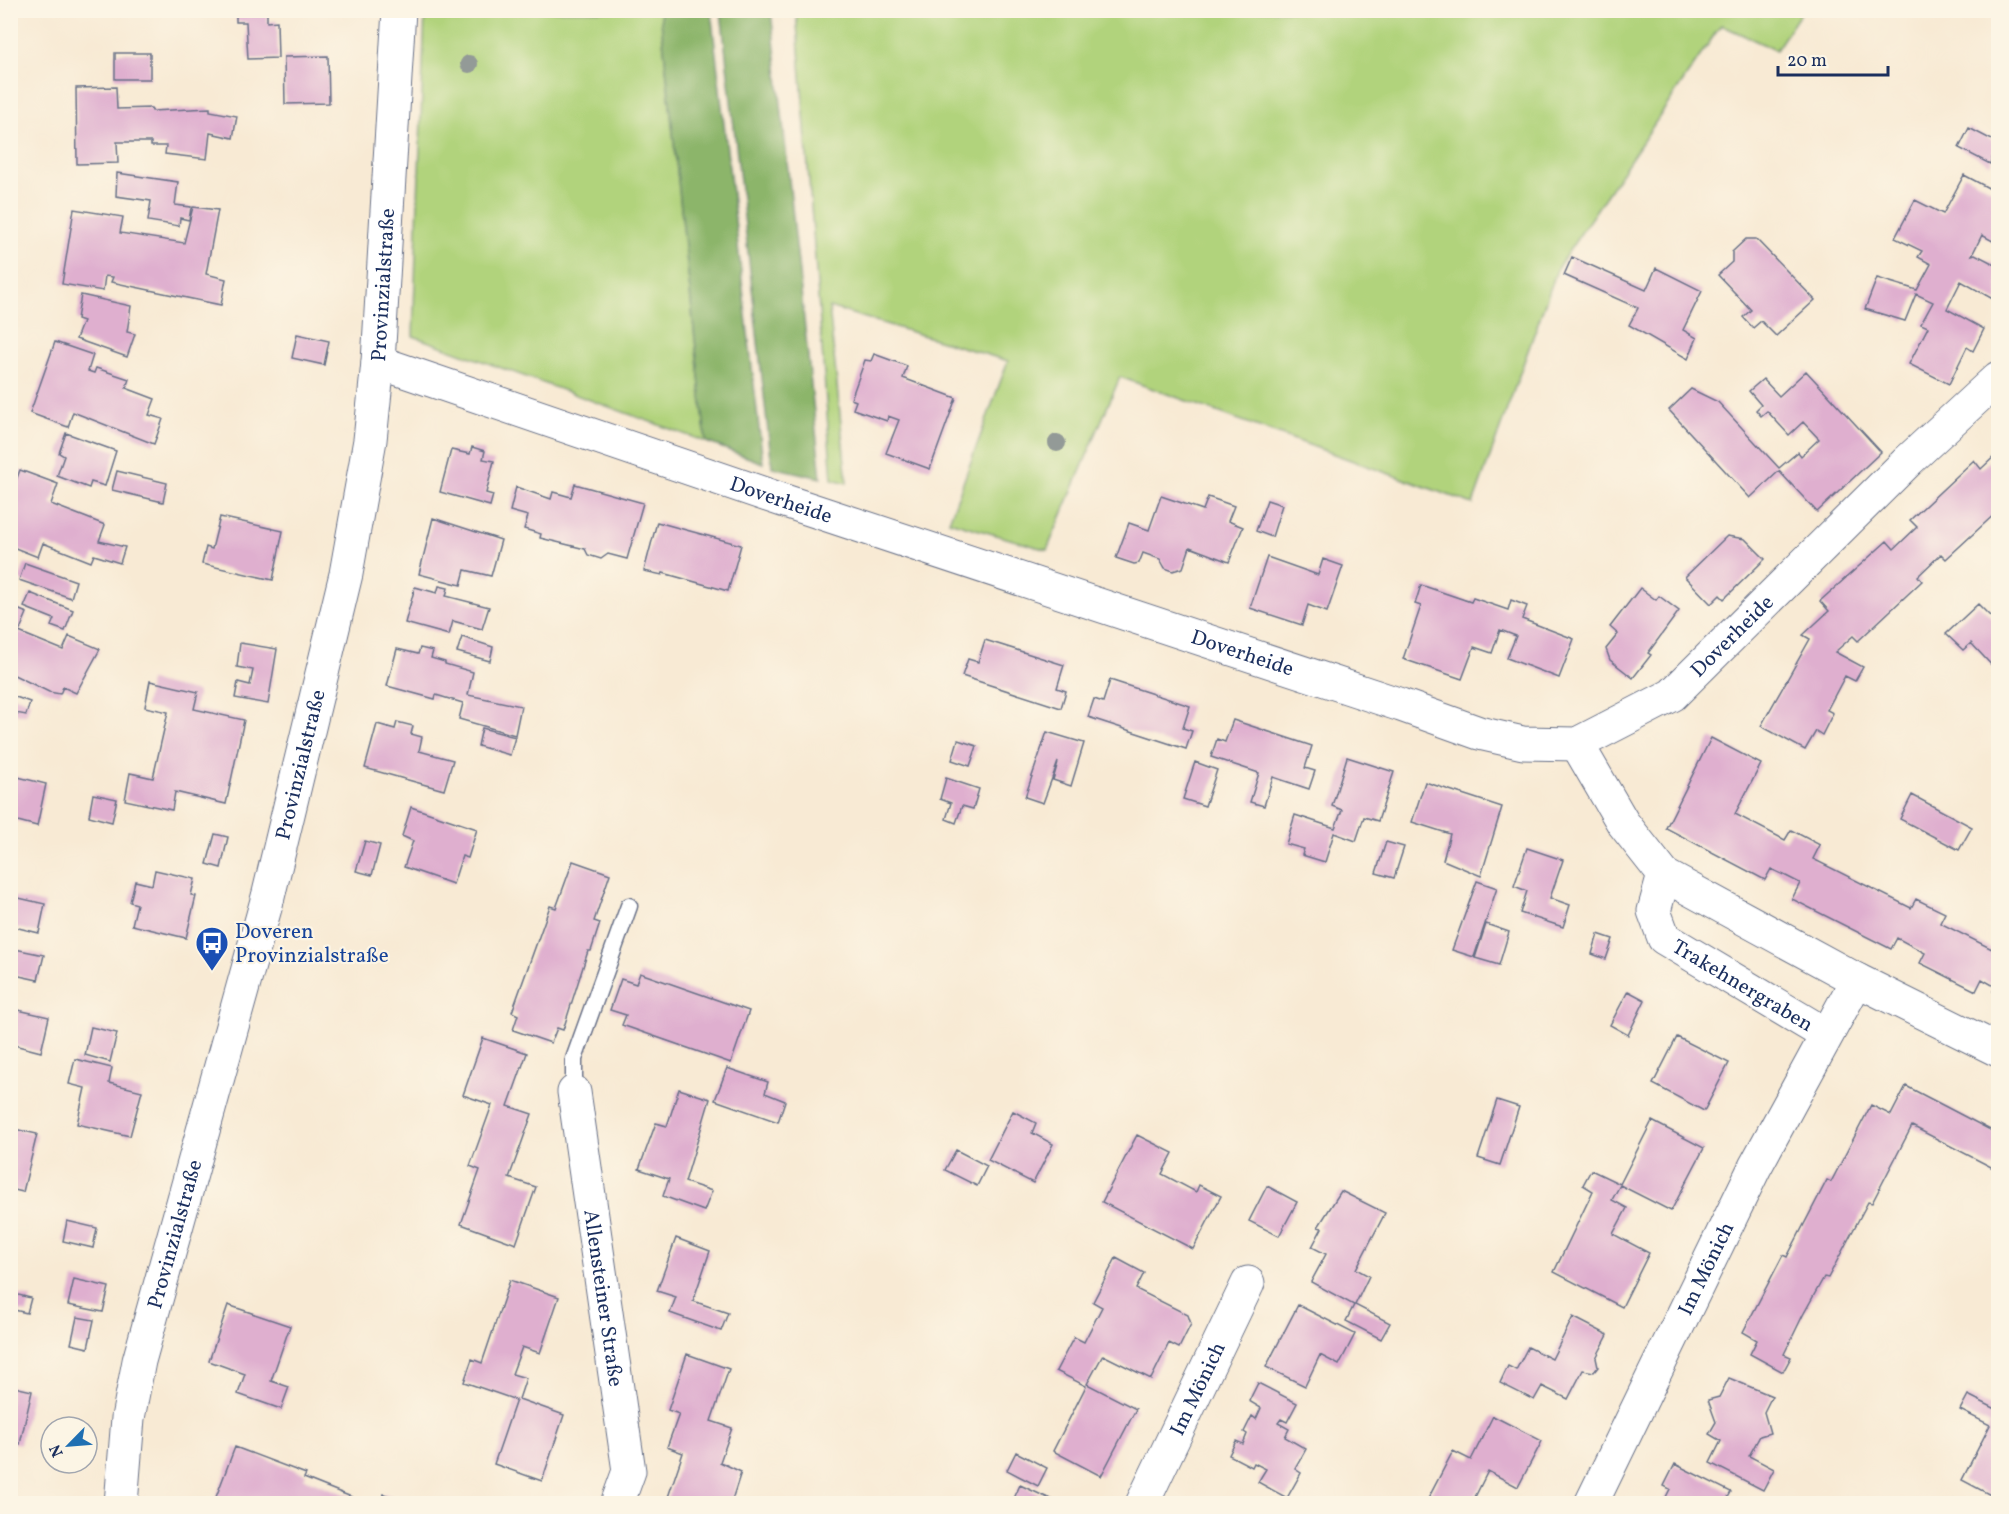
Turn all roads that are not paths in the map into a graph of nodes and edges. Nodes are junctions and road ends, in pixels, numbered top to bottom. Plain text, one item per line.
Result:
1 (399, 10) edge
2 (378, 362) junction
3 (1998, 378) edge
4 (1577, 744) junction
5 (1664, 875) junction
6 (629, 906) dead end
7 (1857, 980) junction
8 (1825, 1034) junction
9 (1998, 1050) edge
10 (574, 1092) joint
11 (1248, 1283) dead end
12 (1151, 1501) edge
13 (121, 1503) edge
14 (616, 1503) edge
15 (1591, 1503) edge

1 - 2 street, Provinzialstraße
2 - 4 street, Doverheide
2 - 13 street, Provinzialstraße
3 - 4 street, Doverheide
4 - 5 street
5 - 7 street
5 - 8 street, Trakehnergraben
6 - 10 lane
7 - 8 street, Trakehnergraben
7 - 9 street
8 - 15 street, Im Mönich
10 - 14 street, Allensteiner Straße
11 - 12 street, Im Mönich

